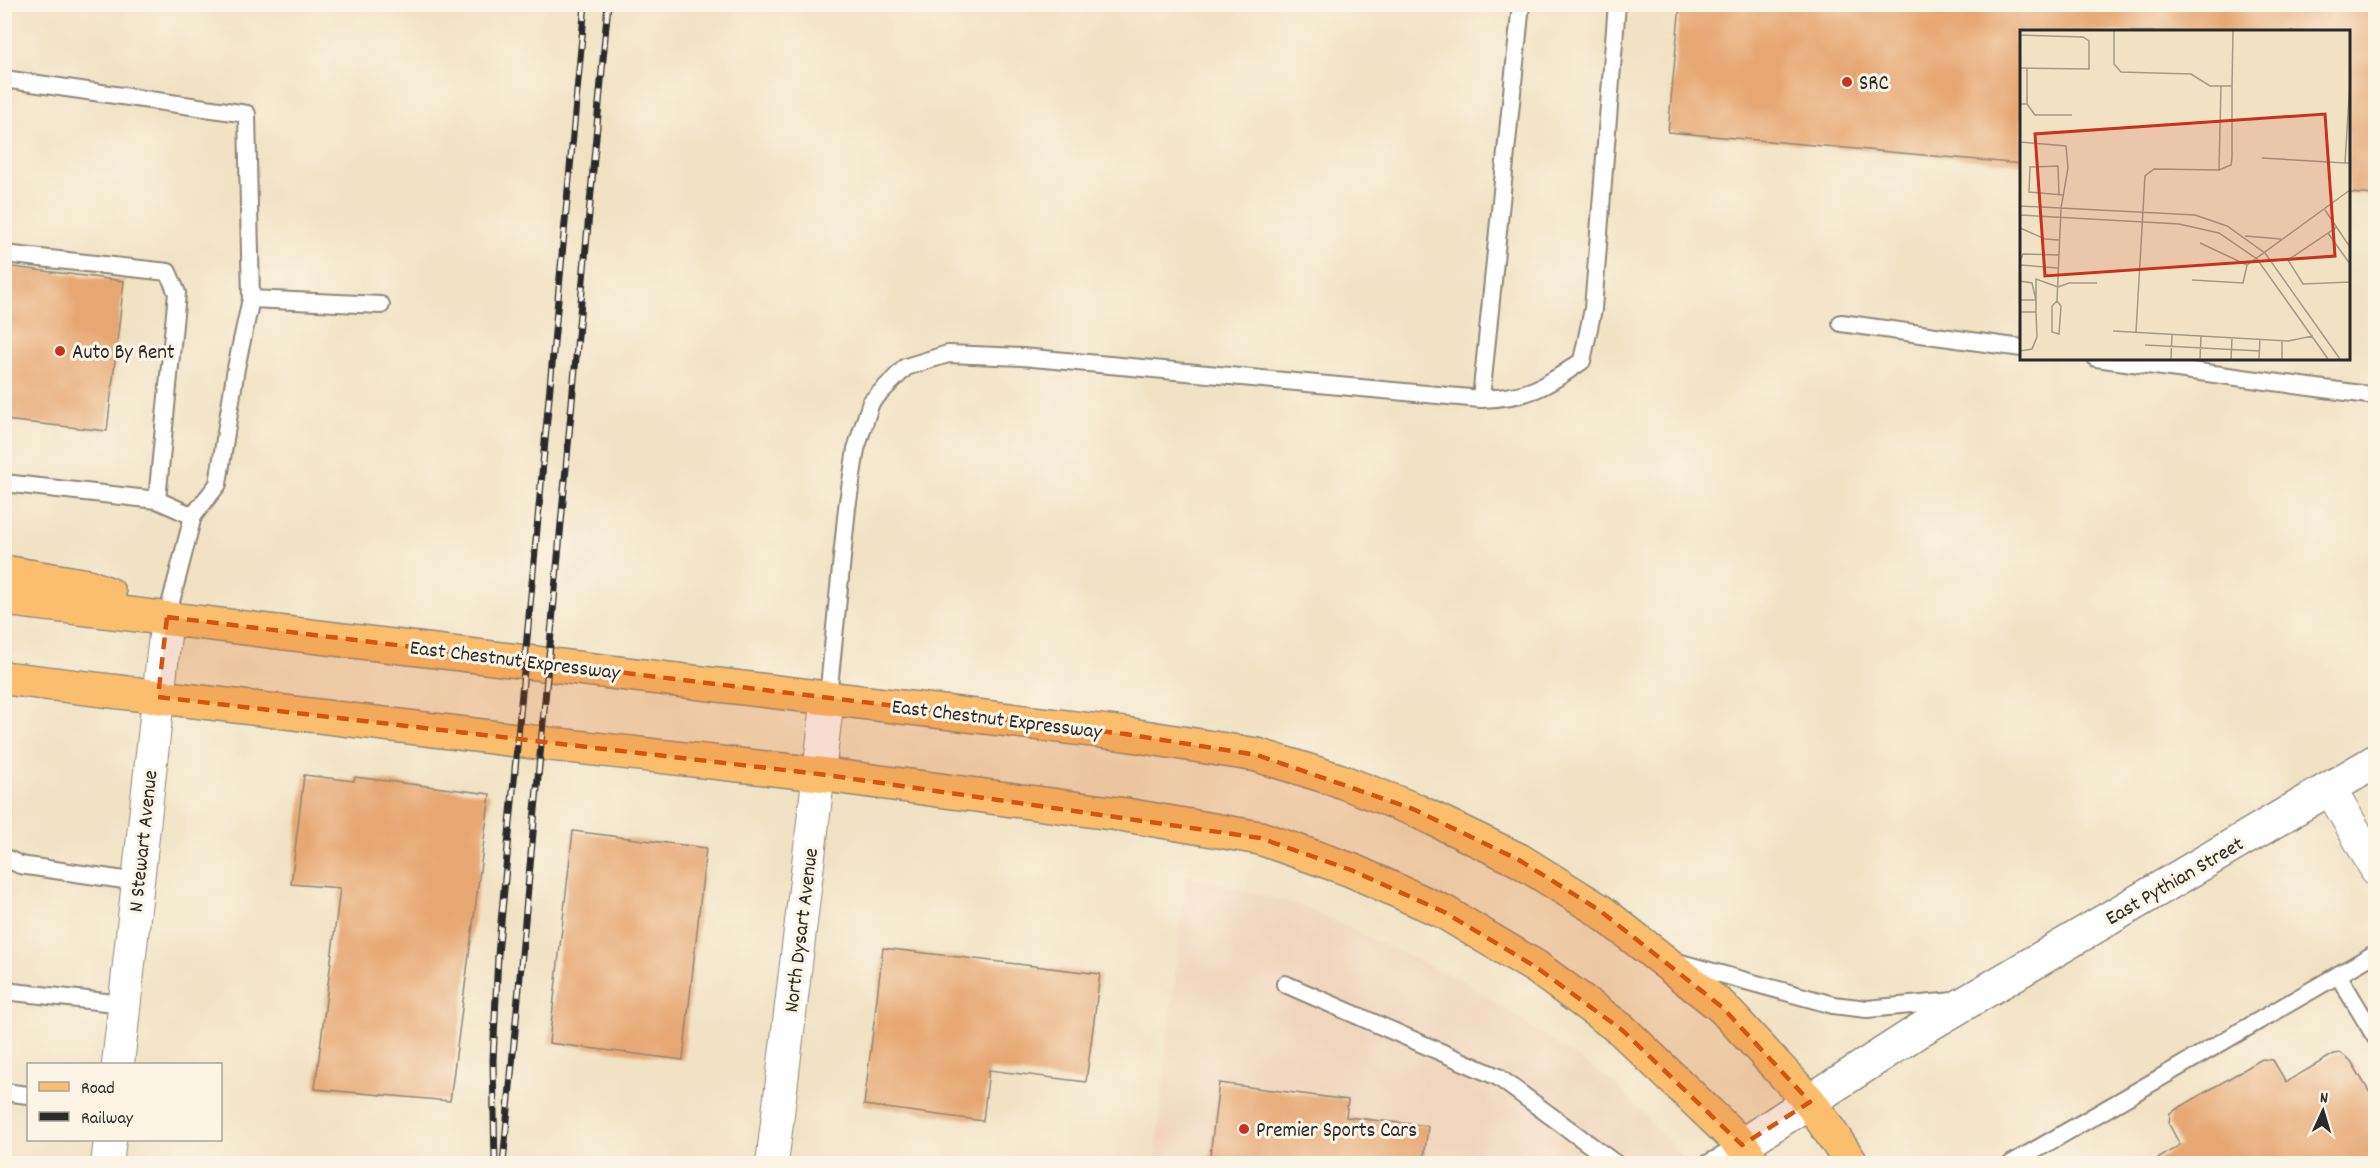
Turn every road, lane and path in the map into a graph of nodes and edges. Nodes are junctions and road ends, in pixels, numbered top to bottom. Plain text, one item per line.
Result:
1 (1521, 4) edge
2 (1617, 4) edge
3 (4, 79) edge
4 (4, 254) edge
5 (251, 299) junction
6 (381, 305) dead end
7 (1840, 323) dead end
8 (2020, 348) edge
9 (2111, 360) edge
10 (2376, 396) edge
11 (1481, 399) junction
12 (4, 483) edge
13 (157, 500) junction
14 (193, 516) junction
15 (4, 572) edge
16 (4, 599) edge
17 (167, 617) junction
18 (4, 678) edge
19 (158, 697) junction
20 (828, 697) junction
21 (2376, 761) edge
22 (819, 774) junction
23 (2330, 788) junction
24 (4, 857) edge
25 (2376, 869) edge
26 (138, 882) junction
27 (2376, 953) edge
28 (1659, 957) junction
29 (2338, 975) junction
30 (1285, 984) dead end
31 (4, 991) edge
32 (1972, 999) junction
33 (124, 1004) junction
34 (2376, 1038) edge
35 (118, 1063) edge
36 (4, 1092) edge
37 (27, 1095) edge
38 (1810, 1102) junction
39 (110, 1141) edge
40 (1748, 1154) edge
41 (107, 1164) edge
42 (771, 1164) edge
43 (1616, 1164) edge
44 (1707, 1164) edge
45 (1852, 1164) edge
46 (2011, 1164) edge

1 - 11 lane
2 - 11 lane
3 - 5 lane
4 - 13 lane
5 - 6 lane
5 - 14 lane
7 - 8 lane
9 - 10 lane
11 - 20 lane
12 - 13 lane
13 - 14 lane
14 - 17 lane
15 - 17 main road
16 - 17 main road, East Chestnut Expressway
17 - 19 street, N Stewart Avenue
17 - 20 main road, East Chestnut Expressway
18 - 19 main road
19 - 22 main road
19 - 26 street, N Stewart Avenue
20 - 22 street, North Dysart Avenue
20 - 28 main road, East Chestnut Expressway
21 - 23 street, East Pythian Street
22 - 40 main road
22 - 42 street, North Dysart Avenue
23 - 25 street
23 - 32 street, East Pythian Street
24 - 26 lane
26 - 33 street, N Stewart Avenue
27 - 29 lane
28 - 32 lane, East Pythian Street
28 - 38 main road, East Chestnut Expressway
29 - 34 lane
29 - 46 lane
30 - 43 lane
31 - 33 lane
32 - 38 street, East Pythian Street
33 - 35 street, N Stewart Avenue
36 - 37 lane
38 - 40 street, East Pythian Street
38 - 45 main road, East Chestnut Expressway
39 - 41 street
40 - 44 lane

